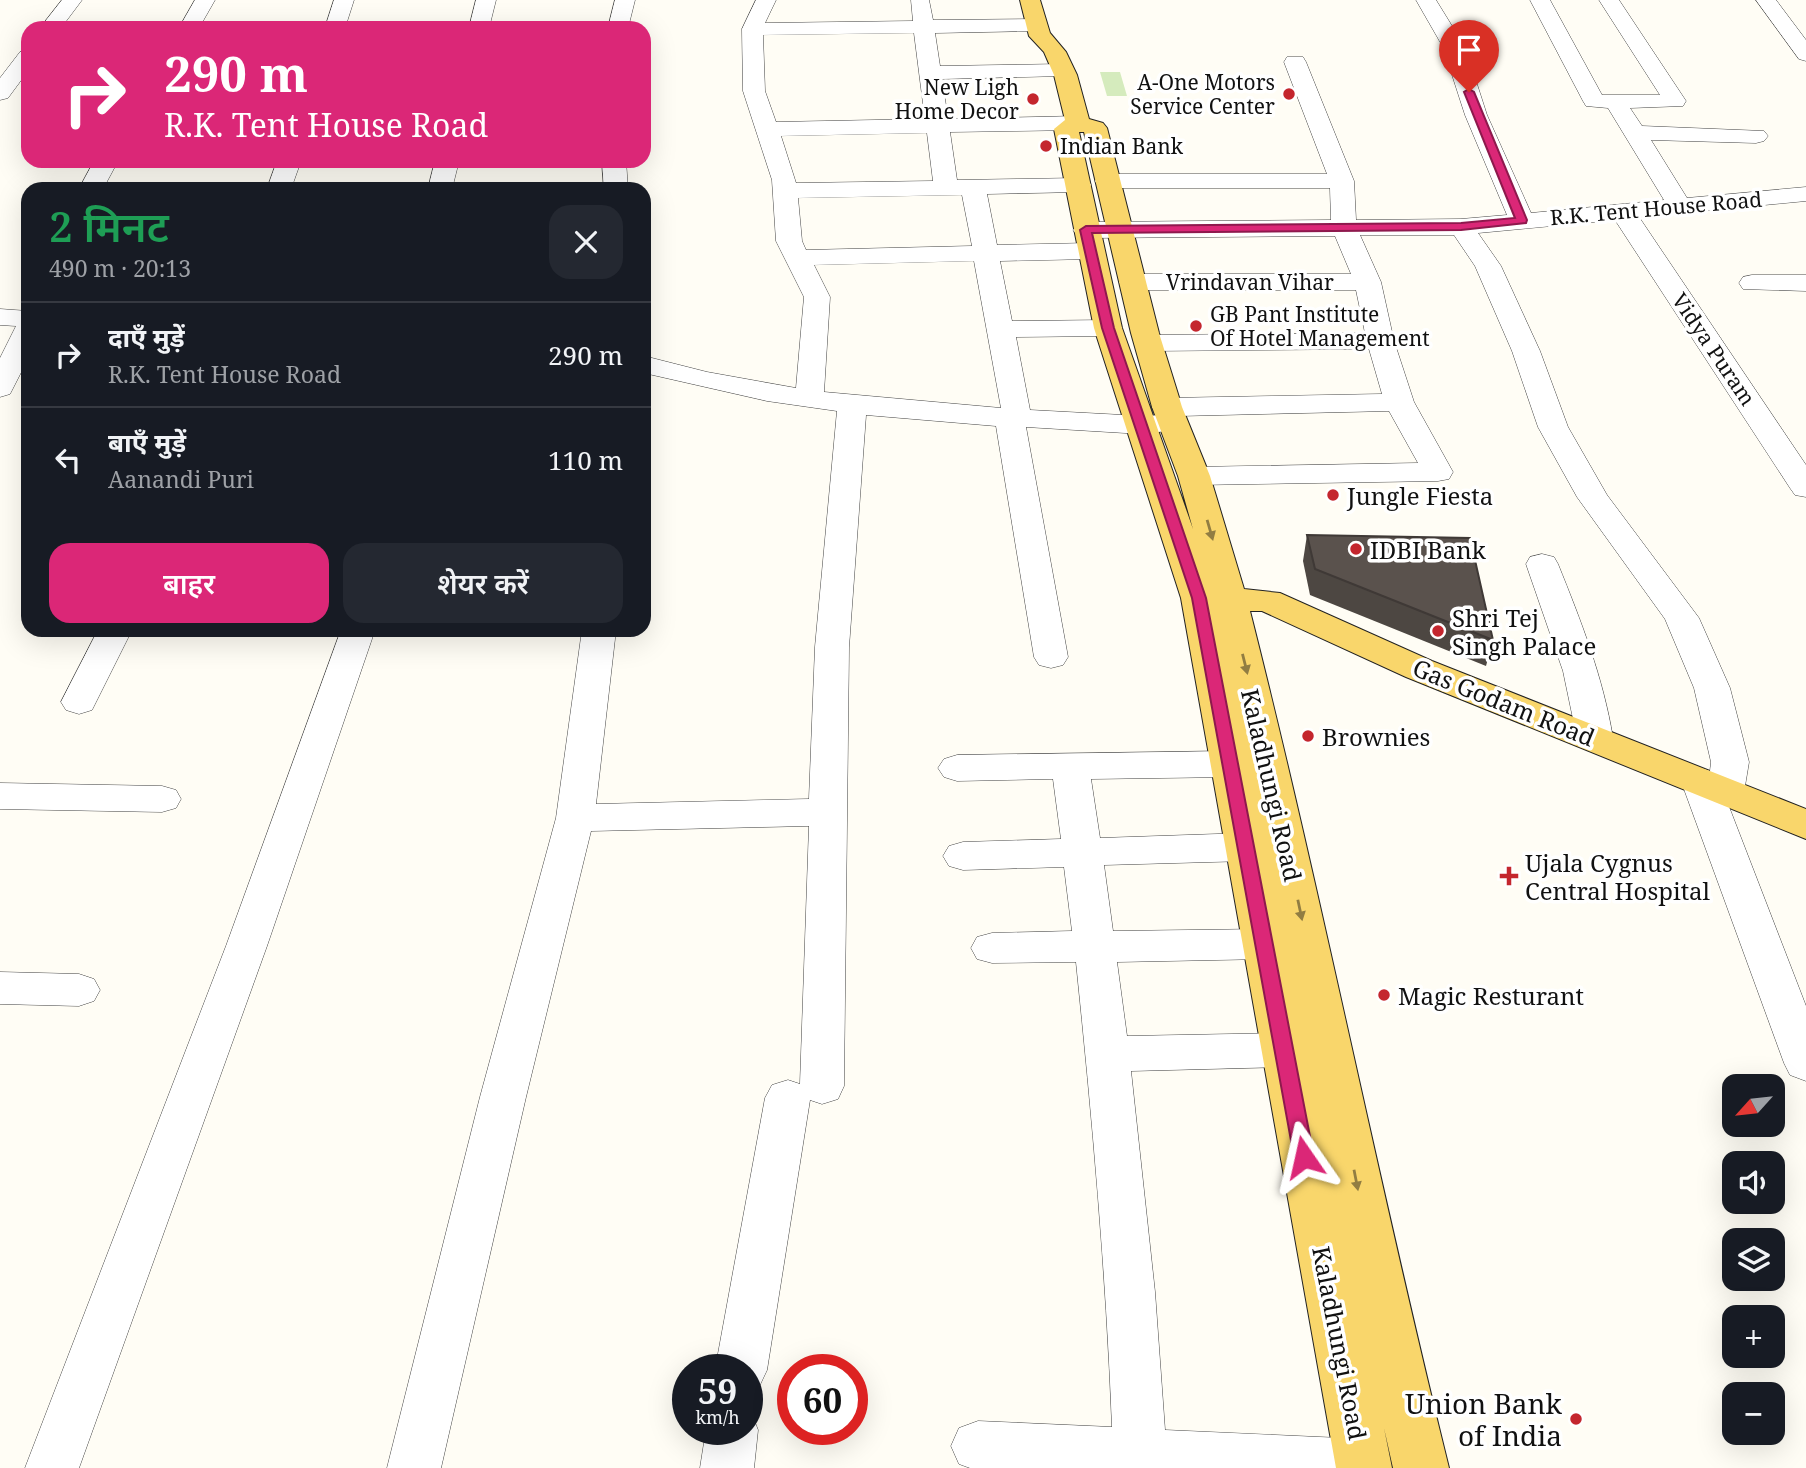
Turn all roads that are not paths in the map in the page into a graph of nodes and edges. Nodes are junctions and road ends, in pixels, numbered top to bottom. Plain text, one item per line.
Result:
1 (72, 0) edge
2 (205, 0) edge
3 (344, 0) edge
4 (486, 0) edge
5 (625, 0) edge
6 (766, 0) edge
7 (920, 0) edge
8 (931, 0) edge
9 (1030, 0) edge
10 (1426, 0) edge
11 (1540, 0) edge
12 (1609, 0) edge
13 (1766, 0) edge
14 (56, 21) edge
15 (193, 21) edge
16 (337, 21) edge
17 (482, 21) edge
18 (620, 21) edge
19 (921, 25) junction
20 (752, 29) junction
21 (1049, 31) junction
22 (1806, 55) edge
23 (1294, 62) dead end
24 (21, 66) edge
25 (1063, 71) junction
26 (928, 73) junction
27 (0, 93) edge
28 (1615, 102) junction
29 (1078, 123) junction
30 (936, 126) junction
31 (767, 129) junction
32 (1634, 132) junction
33 (1756, 136) dead end
34 (1342, 181) junction
35 (1093, 183) junction
36 (946, 187) junction
37 (973, 187) junction
38 (785, 191) junction
39 (1804, 197) edge
40 (1680, 205) junction
41 (1622, 211) junction
42 (1522, 220) junction
43 (1344, 227) junction
44 (1461, 227) junction
45 (1120, 229) junction
46 (1088, 240) junction
47 (987, 254) junction
48 (796, 258) junction
49 (1132, 282) junction
50 (1368, 282) junction
51 (1752, 283) dead end
52 (1806, 283) edge
53 (0, 317) edge
54 (21, 318) edge
55 (1108, 328) junction
56 (1000, 329) junction
57 (1380, 341) junction
58 (1148, 343) junction
59 (21, 344) edge
60 (651, 366) edge
61 (0, 388) edge
62 (809, 400) junction
63 (1399, 402) junction
64 (852, 407) junction
65 (1170, 415) junction
66 (1013, 417) junction
67 (1142, 425) junction
68 (1194, 476) junction
69 (1806, 488) edge
70 (1542, 564) dead end
71 (1214, 598) junction
72 (112, 637) edge
73 (356, 637) edge
74 (598, 637) edge
75 (1051, 657) dead end
76 (79, 702) dead end
77 (1595, 738) junction
78 (1250, 764) junction
79 (1070, 765) junction
80 (957, 768) dead end
81 (1712, 787) junction
82 (0, 796) edge
83 (162, 799) dead end
84 (829, 812) junction
85 (575, 818) junction
86 (1803, 830) edge
87 (1247, 847) junction
88 (1083, 852) junction
89 (963, 856) dead end
90 (1266, 943) junction
91 (1095, 947) junction
92 (992, 948) dead end
93 (0, 988) edge
94 (79, 989) dead end
95 (1286, 1050) junction
96 (1106, 1054) junction
97 (1806, 1063) edge
98 (1294, 1106) junction
99 (1341, 1106) junction
100 (745, 1354) edge
101 (730, 1445) edge
102 (978, 1446) dead end
103 (1141, 1462) edge
104 (1364, 1467) edge
105 (52, 1468) edge
106 (414, 1468) edge
107 (727, 1468) edge
108 (1421, 1468) edge

1 - 14 street
2 - 15 street
3 - 16 street
4 - 17 street
5 - 18 street
6 - 20 street
7 - 8 street
7 - 19 street
9 - 21 main road
10 - 42 street
11 - 28 street
12 - 28 street
13 - 22 street
19 - 20 street
19 - 21 street
19 - 26 street
20 - 31 street
21 - 25 main road
23 - 34 street
24 - 27 street
25 - 26 street
25 - 29 main road
26 - 30 street
28 - 32 street
29 - 30 street
29 - 35 main road, Kaladhungi Road
30 - 31 street
30 - 36 street
31 - 38 street
32 - 33 street
32 - 40 street
34 - 35 street
34 - 43 street
35 - 37 street
35 - 45 main road, Kaladhungi Road
35 - 46 main road, Kaladhungi Road
36 - 37 street
36 - 38 street
37 - 47 street
38 - 48 street
39 - 40 street, R.K. Tent House Road
40 - 41 street, R.K. Tent House Road
41 - 42 street, R.K. Tent House Road
41 - 69 street, Vidya Puram
42 - 44 street, R.K. Tent House Road
43 - 44 street, R.K. Tent House Road
43 - 45 street, R.K. Tent House Road
43 - 50 street
44 - 81 street
45 - 46 street, R.K. Tent House Road
45 - 49 main road, Kaladhungi Road
46 - 47 street, R.K. Tent House Road
46 - 55 main road, Kaladhungi Road
47 - 48 street, R.K. Tent House Road
47 - 56 street
48 - 62 street
49 - 50 street, Vrindavan Vihar
49 - 58 main road, Kaladhungi Road
50 - 57 street
51 - 52 street
53 - 54 street
55 - 56 street
55 - 67 main road, Kaladhungi Road
56 - 66 street
57 - 58 street
57 - 63 street
58 - 65 main road, Kaladhungi Road
59 - 61 street
60 - 62 street
62 - 64 street
63 - 65 street
63 - 68 street
64 - 66 street
64 - 84 street
65 - 67 street
65 - 68 main road, Kaladhungi Road
66 - 67 street
66 - 75 street
67 - 71 main road, Kaladhungi Road
68 -> 71 main road, Kaladhungi Road
70 - 77 street
71 - 77 main road, Gas Godam Road
71 - 78 main road, Kaladhungi Road
72 - 76 street
73 - 105 street
74 - 85 street
77 - 81 main road, Gas Godam Road
78 - 79 street
78 - 87 main road, Kaladhungi Road
78 -> 99 main road, Kaladhungi Road
79 - 80 street
79 - 88 street
81 - 86 main road, Gas Godam Road
81 - 97 street
82 - 83 street
84 - 85 street
84 - 100 street
85 - 106 street
87 - 88 street
87 - 90 main road, Kaladhungi Road
88 - 89 street
88 - 91 street
90 - 91 street
90 - 95 main road, Kaladhungi Road
91 - 92 street
91 - 96 street
93 - 94 street
95 - 96 street
95 - 98 main road, Kaladhungi Road
96 - 103 street
98 - 99 main road
98 - 104 main road, Kaladhungi Road
99 -> 108 main road, Kaladhungi Road
101 - 107 street
102 - 103 street
103 - 104 street

